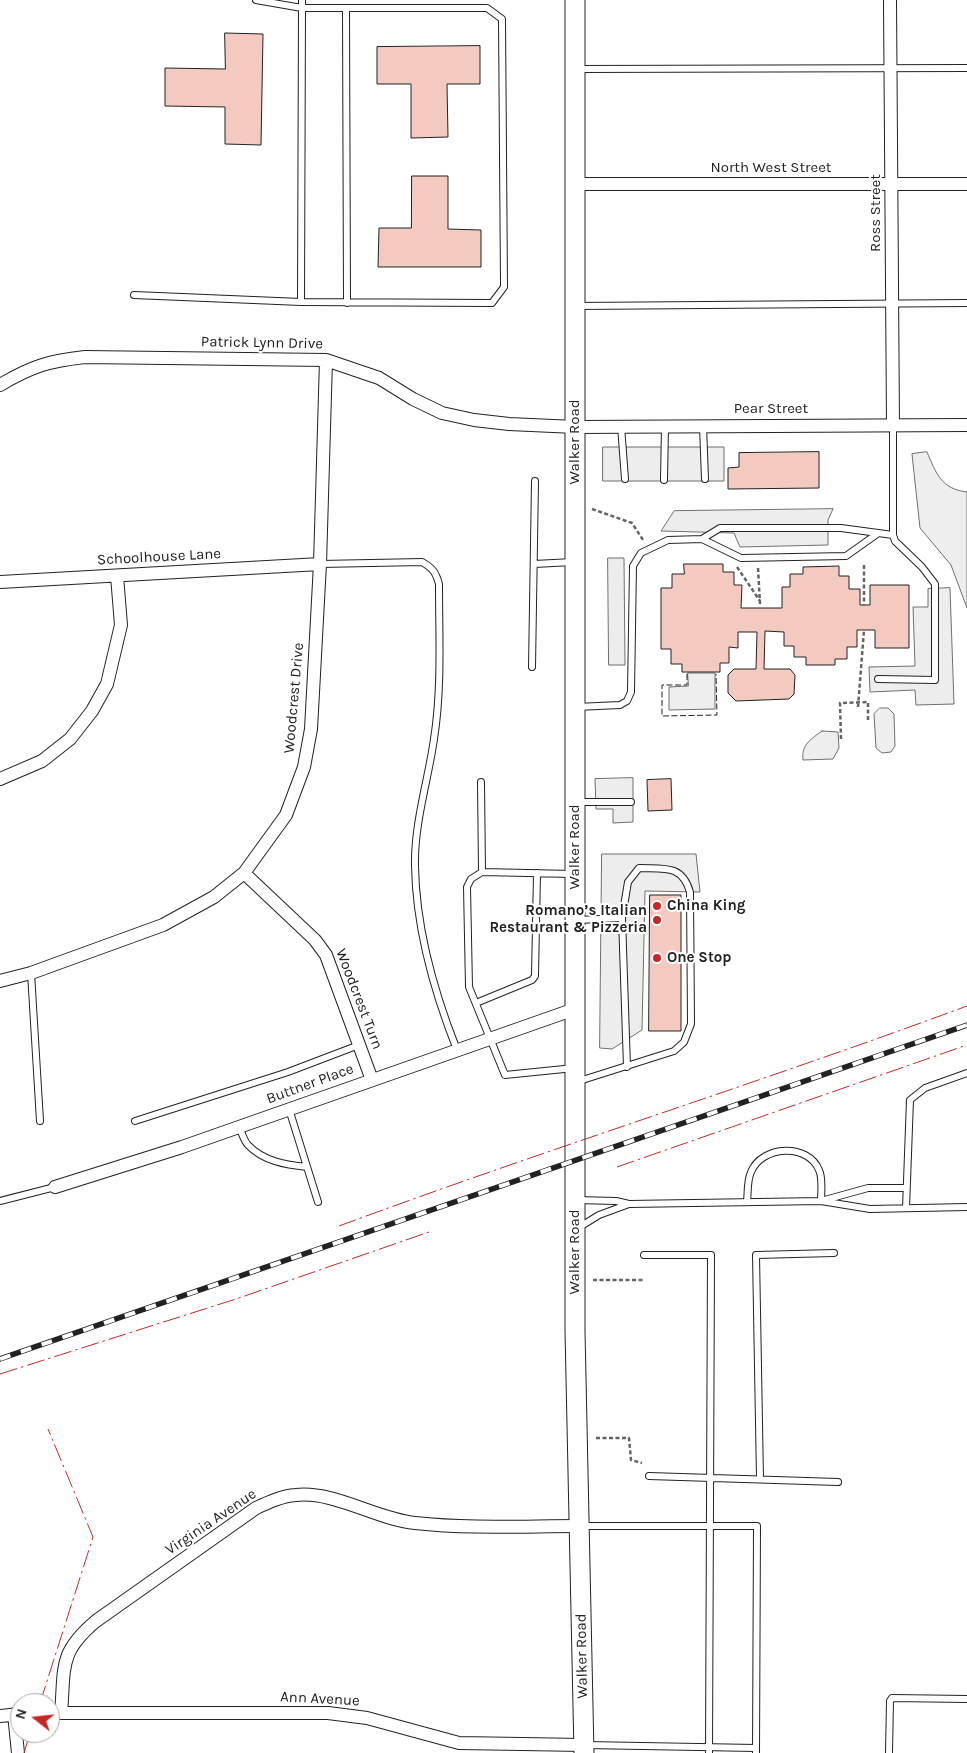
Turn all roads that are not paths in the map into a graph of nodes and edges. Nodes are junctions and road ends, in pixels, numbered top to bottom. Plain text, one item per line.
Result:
1 (256, 0) edge
2 (302, 0) edge
3 (575, 0) edge
4 (890, 0) edge
5 (302, 8) junction
6 (346, 8) junction
7 (967, 68) edge
8 (575, 69) junction
9 (891, 69) junction
10 (575, 184) junction
11 (892, 184) junction
12 (967, 184) edge
13 (134, 296) dead end
14 (301, 302) junction
15 (347, 302) junction
16 (892, 303) junction
17 (967, 303) edge
18 (575, 306) junction
19 (326, 360) junction
20 (0, 385) edge
21 (894, 425) junction
22 (967, 425) edge
23 (622, 426) junction
24 (665, 426) junction
25 (703, 426) junction
26 (575, 427) junction
27 (705, 479) dead end
28 (625, 480) dead end
29 (664, 480) dead end
30 (535, 481) dead end
31 (877, 534) junction
32 (893, 536) junction
33 (702, 539) junction
34 (575, 562) junction
35 (320, 564) junction
36 (534, 564) junction
37 (117, 576) junction
38 (0, 582) edge
39 (532, 667) dead end
40 (878, 679) dead end
41 (575, 707) junction
42 (0, 779) edge
43 (481, 782) dead end
44 (575, 802) junction
45 (631, 802) dead end
46 (482, 872) junction
47 (244, 873) junction
48 (536, 873) junction
49 (575, 874) junction
50 (622, 918) junction
51 (575, 921) junction
52 (31, 973) junction
53 (0, 981) edge
54 (476, 1003) junction
55 (575, 1009) junction
56 (490, 1038) junction
57 (359, 1044) junction
58 (457, 1050) junction
59 (627, 1067) junction
60 (967, 1073) edge
61 (575, 1075) junction
62 (372, 1080) junction
63 (289, 1109) junction
64 (40, 1121) dead end
65 (134, 1121) dead end
66 (239, 1127) junction
67 (307, 1167) junction
68 (55, 1187) joint
69 (906, 1188) junction
70 (575, 1200) junction
71 (0, 1201) edge
72 (821, 1201) junction
73 (318, 1202) dead end
74 (747, 1202) junction
75 (629, 1204) junction
76 (967, 1207) edge
77 (906, 1208) junction
78 (575, 1230) junction
79 (834, 1253) dead end
80 (644, 1255) dead end
81 (649, 1476) dead end
82 (710, 1478) junction
83 (760, 1479) junction
84 (838, 1482) dead end
85 (579, 1526) junction
86 (710, 1526) junction
87 (60, 1693) edge
88 (967, 1699) edge
89 (60, 1713) edge
90 (584, 1749) edge
91 (709, 1750) edge
92 (756, 1751) edge
93 (889, 1753) edge

1 - 5 lane
2 - 5 lane
3 - 8 street, Walker Road
4 - 9 street, Ross Street
5 - 6 lane
5 - 14 lane
6 - 15 lane
6 - 15 lane
7 - 9 lane
8 - 9 lane
8 - 10 street, Walker Road
9 - 11 street, Ross Street
10 - 11 street, North West Street
10 - 18 street, Walker Road
11 - 12 street, North West Street
11 - 16 street, Ross Street
13 - 14 lane
14 - 15 lane
16 - 17 lane
16 - 18 lane
16 - 21 street, Ross Street
18 - 26 street, Walker Road
19 - 20 street, Patrick Lynn Drive
19 - 26 street, Patrick Lynn Drive
19 - 35 street, Woodcrest Drive
21 - 22 street, Pear Street
21 - 25 street, Pear Street
21 - 32 lane
23 - 24 street, Pear Street
23 - 26 street, Pear Street
23 - 28 lane
24 - 25 street, Pear Street
24 - 29 lane
25 - 27 lane
26 - 34 street, Walker Road
30 - 36 lane
31 - 32 lane
31 - 33 lane
31 - 33 lane
32 - 40 lane
33 - 41 lane
34 - 36 lane
34 - 41 street, Walker Road
35 - 37 street, Schoolhouse Lane
35 - 47 street, Woodcrest Drive
35 - 58 lane
36 - 39 lane
37 - 38 street, Schoolhouse Lane
37 - 42 street
41 - 44 street, Walker Road
43 - 46 lane
44 - 45 lane
44 - 49 street, Walker Road
46 - 48 lane
46 - 54 lane
47 - 52 street, Woodcrest Drive
47 - 57 street, Woodcrest Turn
48 - 49 lane
48 - 54 lane
49 - 51 street, Walker Road
50 - 51 lane
50 - 59 lane
50 - 59 lane
51 - 55 street, Walker Road
52 - 53 street, Woodcrest Drive
52 - 64 lane
54 - 56 lane
55 - 56 street, Buttner Place
55 - 61 street, Walker Road
56 - 58 street, Buttner Place
56 - 61 lane
57 - 62 street, Woodcrest Turn
57 - 65 lane
58 - 62 street, Buttner Place
59 - 61 lane
60 - 69 lane
61 - 70 street, Walker Road
62 - 63 street, Buttner Place
63 - 66 street, Buttner Place
63 - 67 lane
66 - 67 lane
66 - 68 street, Buttner Place
67 - 73 lane
68 - 71 lane
69 - 72 lane
69 - 77 lane
70 - 75 lane
70 - 78 street, Walker Road
72 - 74 lane
72 - 74 lane
72 - 77 lane
74 - 75 lane
75 - 78 lane
76 - 77 lane
78 - 85 street, Walker Road
79 - 83 lane
80 - 82 lane
81 - 82 lane
82 - 83 lane
82 - 86 lane
83 - 84 lane
85 - 86 lane
85 - 87 street, Virginia Avenue
85 - 90 street, Walker Road
86 - 91 lane
86 - 92 lane
88 - 93 lane
89 - 90 street, Ann Avenue
90 - 91 lane
91 - 92 lane

